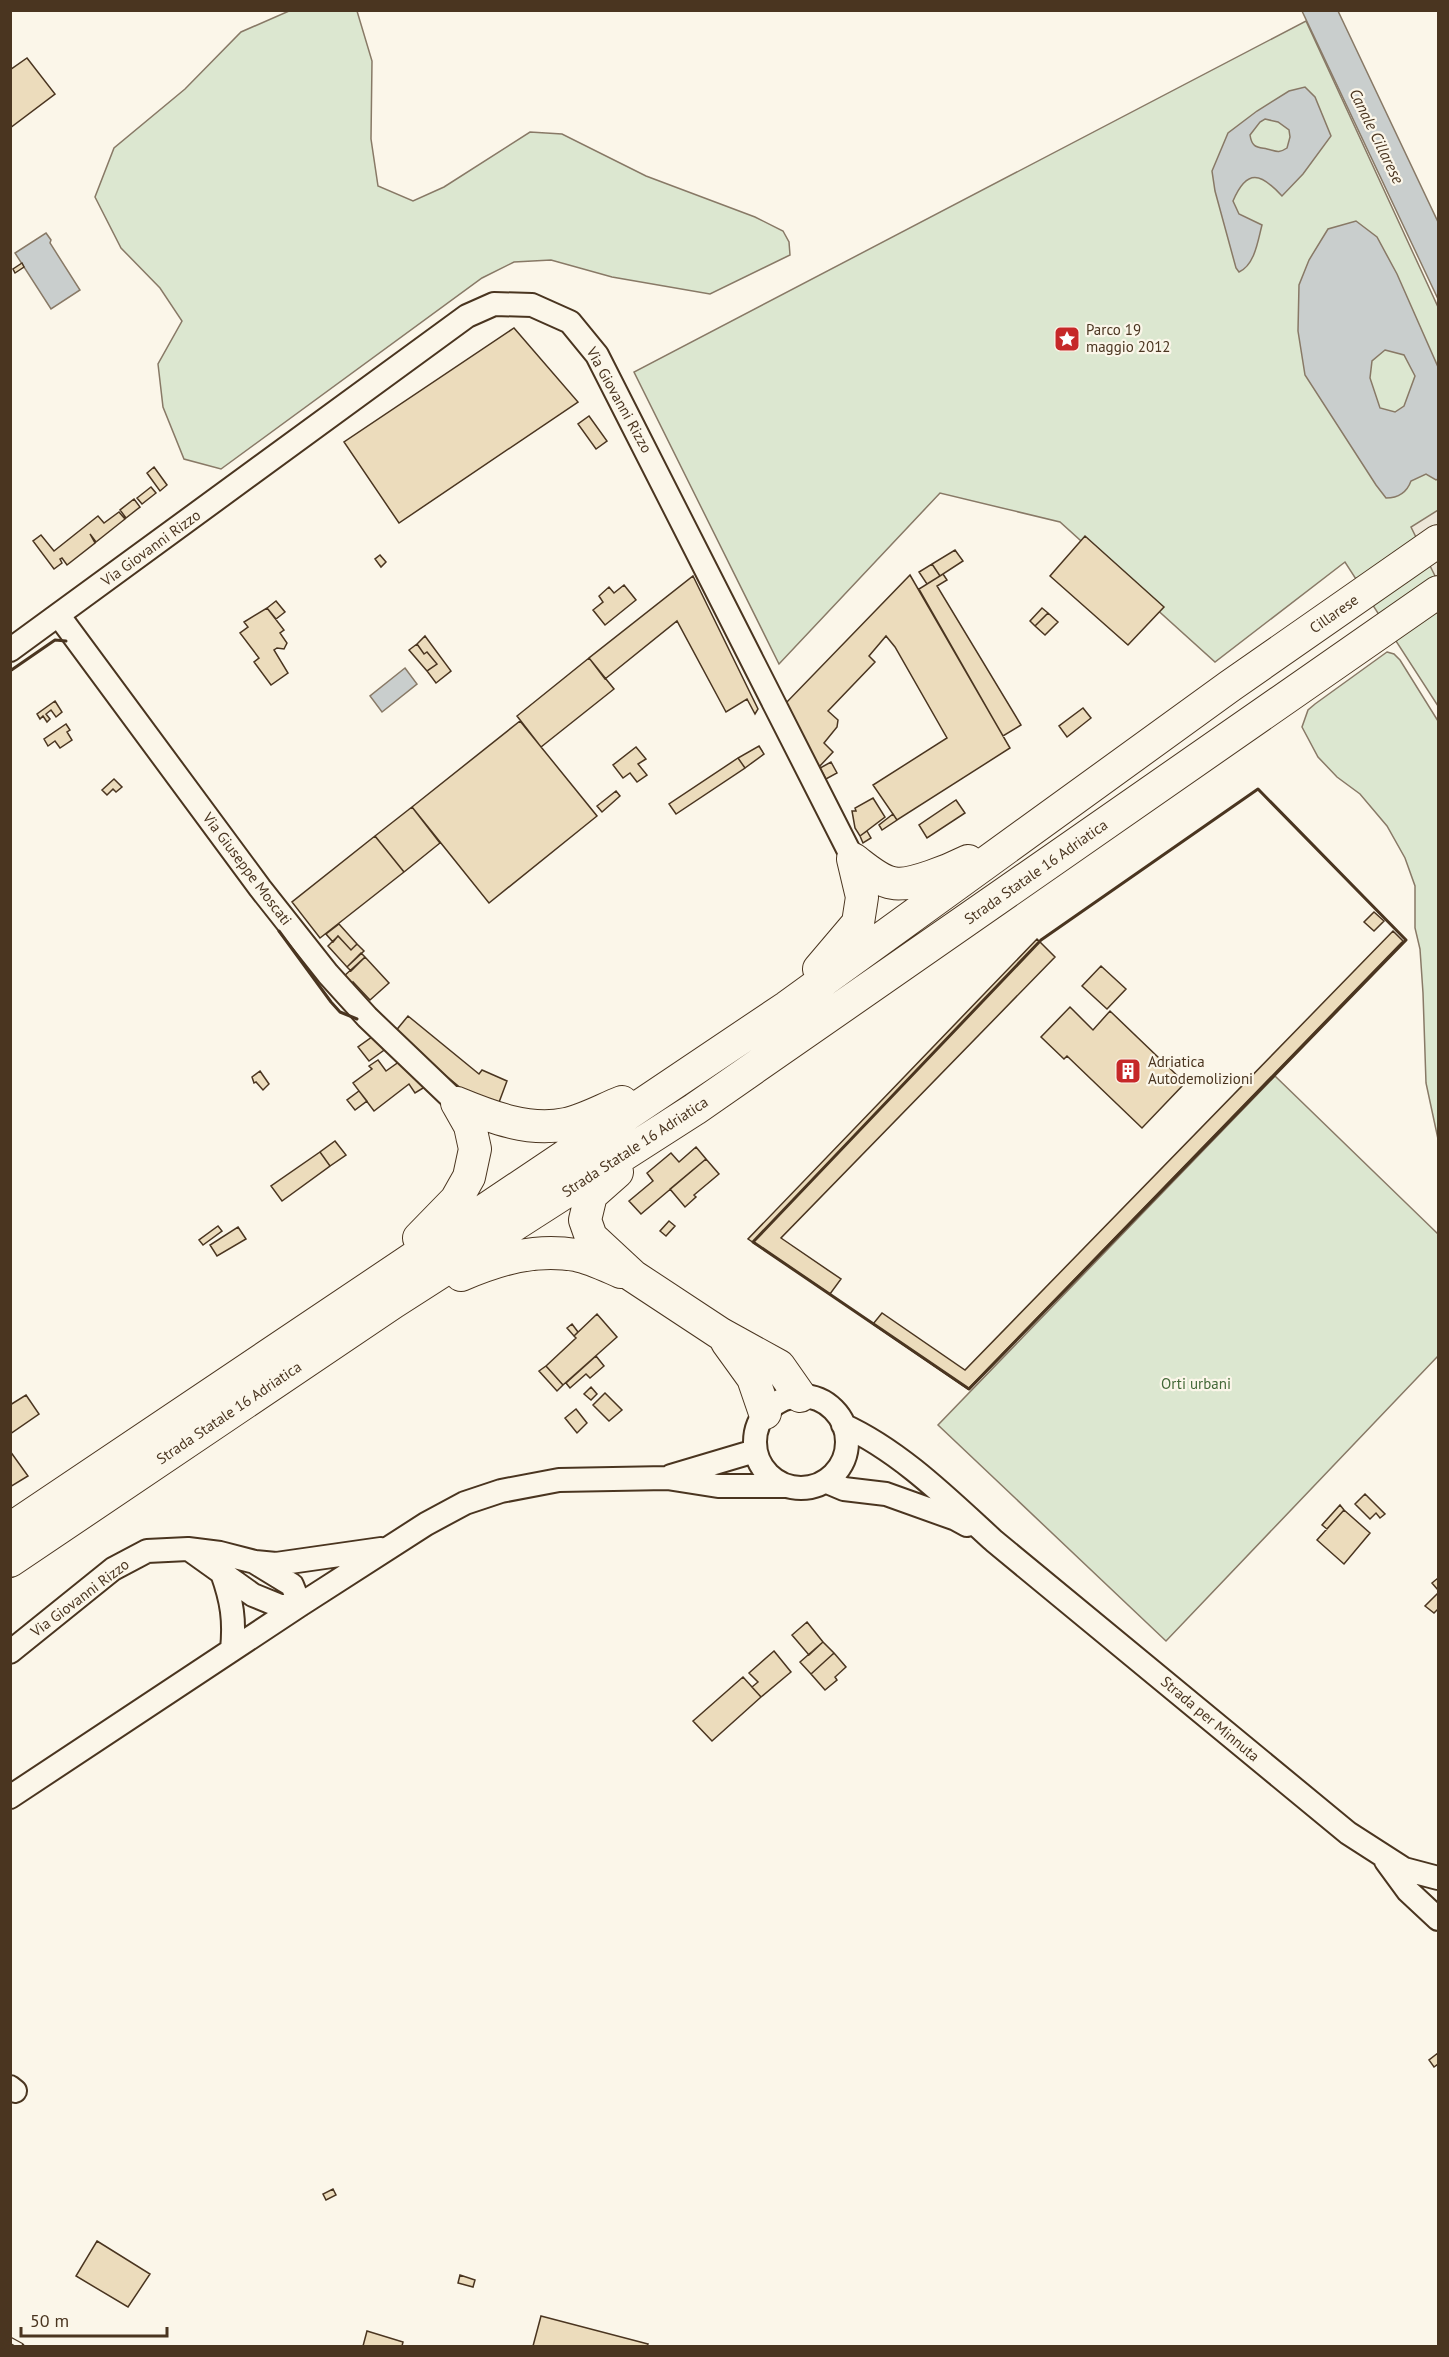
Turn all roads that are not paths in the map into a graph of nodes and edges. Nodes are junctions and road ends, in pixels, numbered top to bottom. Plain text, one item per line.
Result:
1 (1438, 542) edge
2 (1438, 592) edge
3 (59, 616) junction
4 (10, 650) edge
5 (1230, 686) joint
6 (1036, 826) junction
7 (853, 859) junction
8 (787, 1007) junction
9 (679, 1080) junction
10 (457, 1104) junction
11 (695, 1109) junction
12 (633, 1276) junction
13 (386, 1292) junction
14 (721, 1334) junction
15 (800, 1396) junction
16 (765, 1413) junction
17 (843, 1425) junction
18 (755, 1451) junction
19 (667, 1478) junction
20 (825, 1481) junction
21 (788, 1486) junction
22 (10, 1529) edge
23 (994, 1541) junction
24 (388, 1548) junction
25 (188, 1549) junction
26 (10, 1561) edge
27 (255, 1562) junction
28 (222, 1573) junction
29 (300, 1605) junction
30 (232, 1650) junction
31 (10, 1652) edge
32 (10, 1797) edge
33 (1382, 1855) junction
34 (1438, 1878) edge
35 (1438, 1919) edge

1 - 5 highway, Cillarese
2 - 11 highway, Strada Statale 16 Adriatica
3 - 4 street, Via Giovanni Rizzo
3 - 7 street, Via Giovanni Rizzo
3 - 10 street, Via Giuseppe Moscati
5 - 6 highway, Strada Statale 16 Adriatica
6 - 7 highway
6 - 8 highway, Strada Statale 16 Adriatica
7 - 8 highway
8 - 9 highway, Strada Statale 16 Adriatica
9 - 10 highway
9 - 13 highway, Strada Statale 16 Adriatica
10 - 13 highway
11 - 12 highway
11 - 13 highway, Strada Statale 16 Adriatica
12 - 13 highway
12 - 14 highway
13 - 22 highway, Strada Statale 16 Adriatica
13 - 26 highway, Strada Statale 16 Adriatica
14 - 15 highway
14 - 16 highway
15 - 16 street
15 - 17 street
16 - 18 street
17 - 20 street
17 - 23 street, Strada per Minnuta
18 - 19 street
18 - 21 street
19 - 21 street
19 - 24 street
20 - 21 street
20 - 23 street, Strada per Minnuta
23 - 33 street, Strada per Minnuta
24 - 27 street, Via Giovanni Rizzo
24 - 29 street
25 - 27 street, Via Giovanni Rizzo
25 - 28 street
25 - 31 street, Via Giovanni Rizzo
27 - 29 street
28 - 29 street
28 - 30 street
29 - 30 street
30 - 32 street
33 - 34 street, Strada per Minnuta
33 - 35 street

